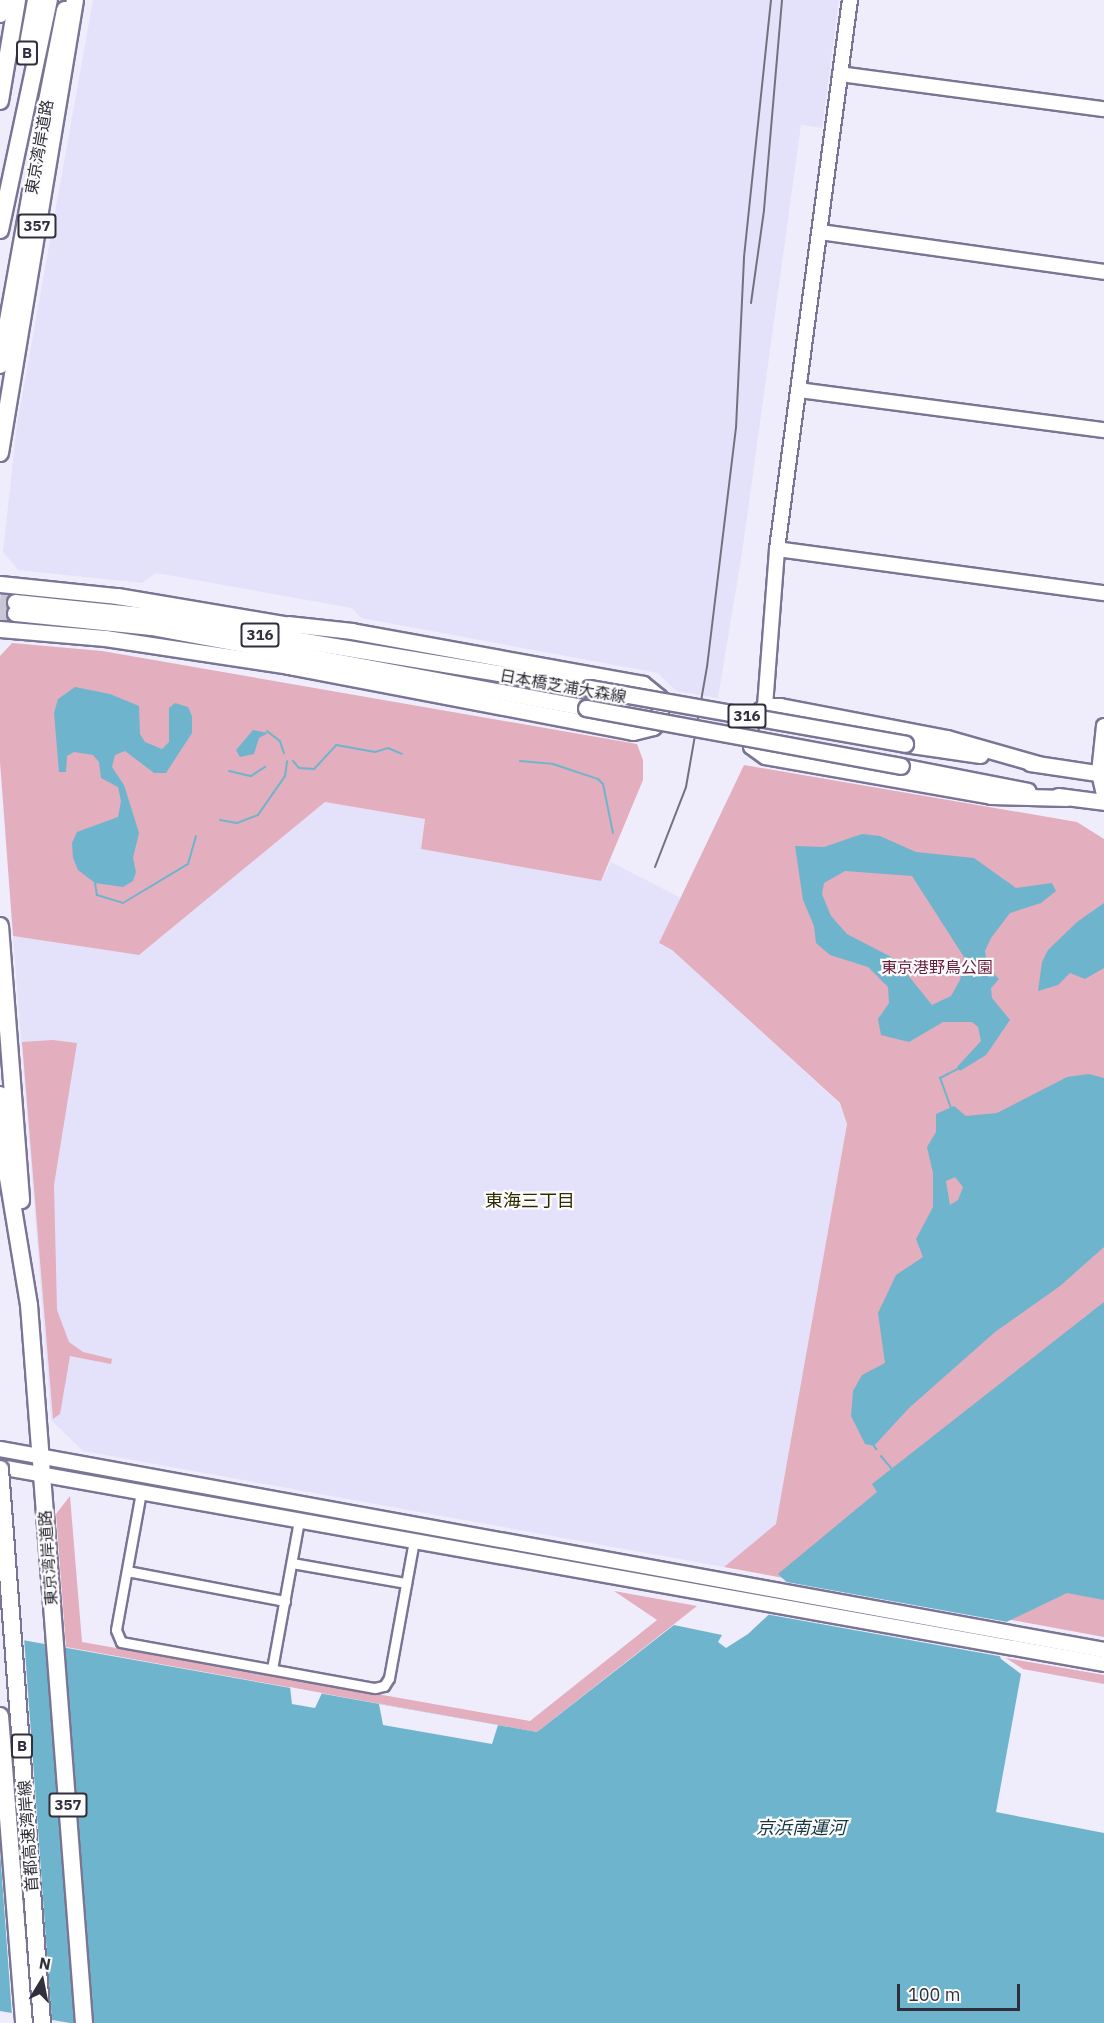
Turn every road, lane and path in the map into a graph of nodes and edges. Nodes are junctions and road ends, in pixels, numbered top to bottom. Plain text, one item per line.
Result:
1 (2, 0) edge
2 (17, 0) edge
3 (36, 0) edge
4 (49, 0) edge
5 (68, 0) edge
6 (75, 0) edge
7 (850, 0) edge
8 (0, 14) edge
9 (840, 74) junction
10 (0, 101) edge
11 (22, 108) junction
12 (1104, 109) edge
13 (0, 202) edge
14 (0, 230) edge
15 (820, 232) junction
16 (1104, 272) edge
17 (0, 365) edge
18 (798, 390) junction
19 (1104, 430) edge
20 (0, 453) edge
21 (777, 549) junction
22 (0, 585) edge
23 (1104, 593) edge
24 (289, 624) junction
25 (0, 629) edge
26 (288, 666) junction
27 (505, 674) junction
28 (501, 693) junction
29 (765, 706) junction
30 (1104, 726) edge
31 (1038, 764) junction
32 (1102, 774) edge
33 (1104, 794) edge
34 (1066, 798) junction
35 (1104, 802) edge
36 (0, 926) edge
37 (0, 1095) edge
38 (21, 1265) junction
39 (0, 1449) edge
40 (41, 1466) junction
41 (0, 1468) edge
42 (141, 1492) junction
43 (299, 1520) junction
44 (414, 1541) junction
45 (292, 1563) junction
46 (127, 1570) junction
47 (406, 1583) junction
48 (285, 1601) junction
49 (1104, 1650) edge
50 (1104, 1664) edge
51 (272, 1669) junction
52 (0, 1716) edge
53 (24, 2023) edge
54 (42, 2023) edge
55 (84, 2023) edge

1 - 8 highway
2 - 10 highway, B
3 - 11 highway, B
4 - 11 highway
5 - 17 highway, 東京湾岸道路 / 357
6 - 20 highway, 357
7 - 9 street
9 - 12 street
9 - 15 street
11 - 13 highway, B
11 - 14 highway
15 - 16 street
15 - 18 street
18 - 19 street
18 - 21 street
21 - 23 street
21 - 29 street
22 - 24 main road, 316
24 - 26 main road
24 - 27 main road, 316
25 - 26 main road, 316
26 - 28 main road, 316
27 - 28 main road, 日本橋芝浦大森線 / 316
27 - 31 main road, 日本橋芝浦大森線 / 316, bridge
28 - 34 main road, 日本橋芝浦大森線 / 316, bridge
29 - 31 main road
29 - 34 main road
30 - 32 street
31 - 32 main road, 日本橋芝浦大森線 / 316
32 - 33 street
34 - 35 main road, 日本橋芝浦大森線 / 316
36 - 38 highway, 357
37 - 38 highway, 東京湾岸道路 / 357
38 - 40 highway, 東京湾岸道路 / 357
39 - 40 street
40 - 41 street
40 - 42 street
40 - 49 street
40 - 55 highway, 東京湾岸道路 / 357
41 - 54 highway, 首都高速湾岸線 / B, bridge
42 - 43 street
42 - 46 street
43 - 44 street
43 - 45 street
44 - 47 street
44 - 50 street
45 - 47 street
45 - 48 street
46 - 48 street
46 - 51 street
47 - 51 street
48 - 51 street
52 - 53 highway, 首都高速湾岸線 / B

